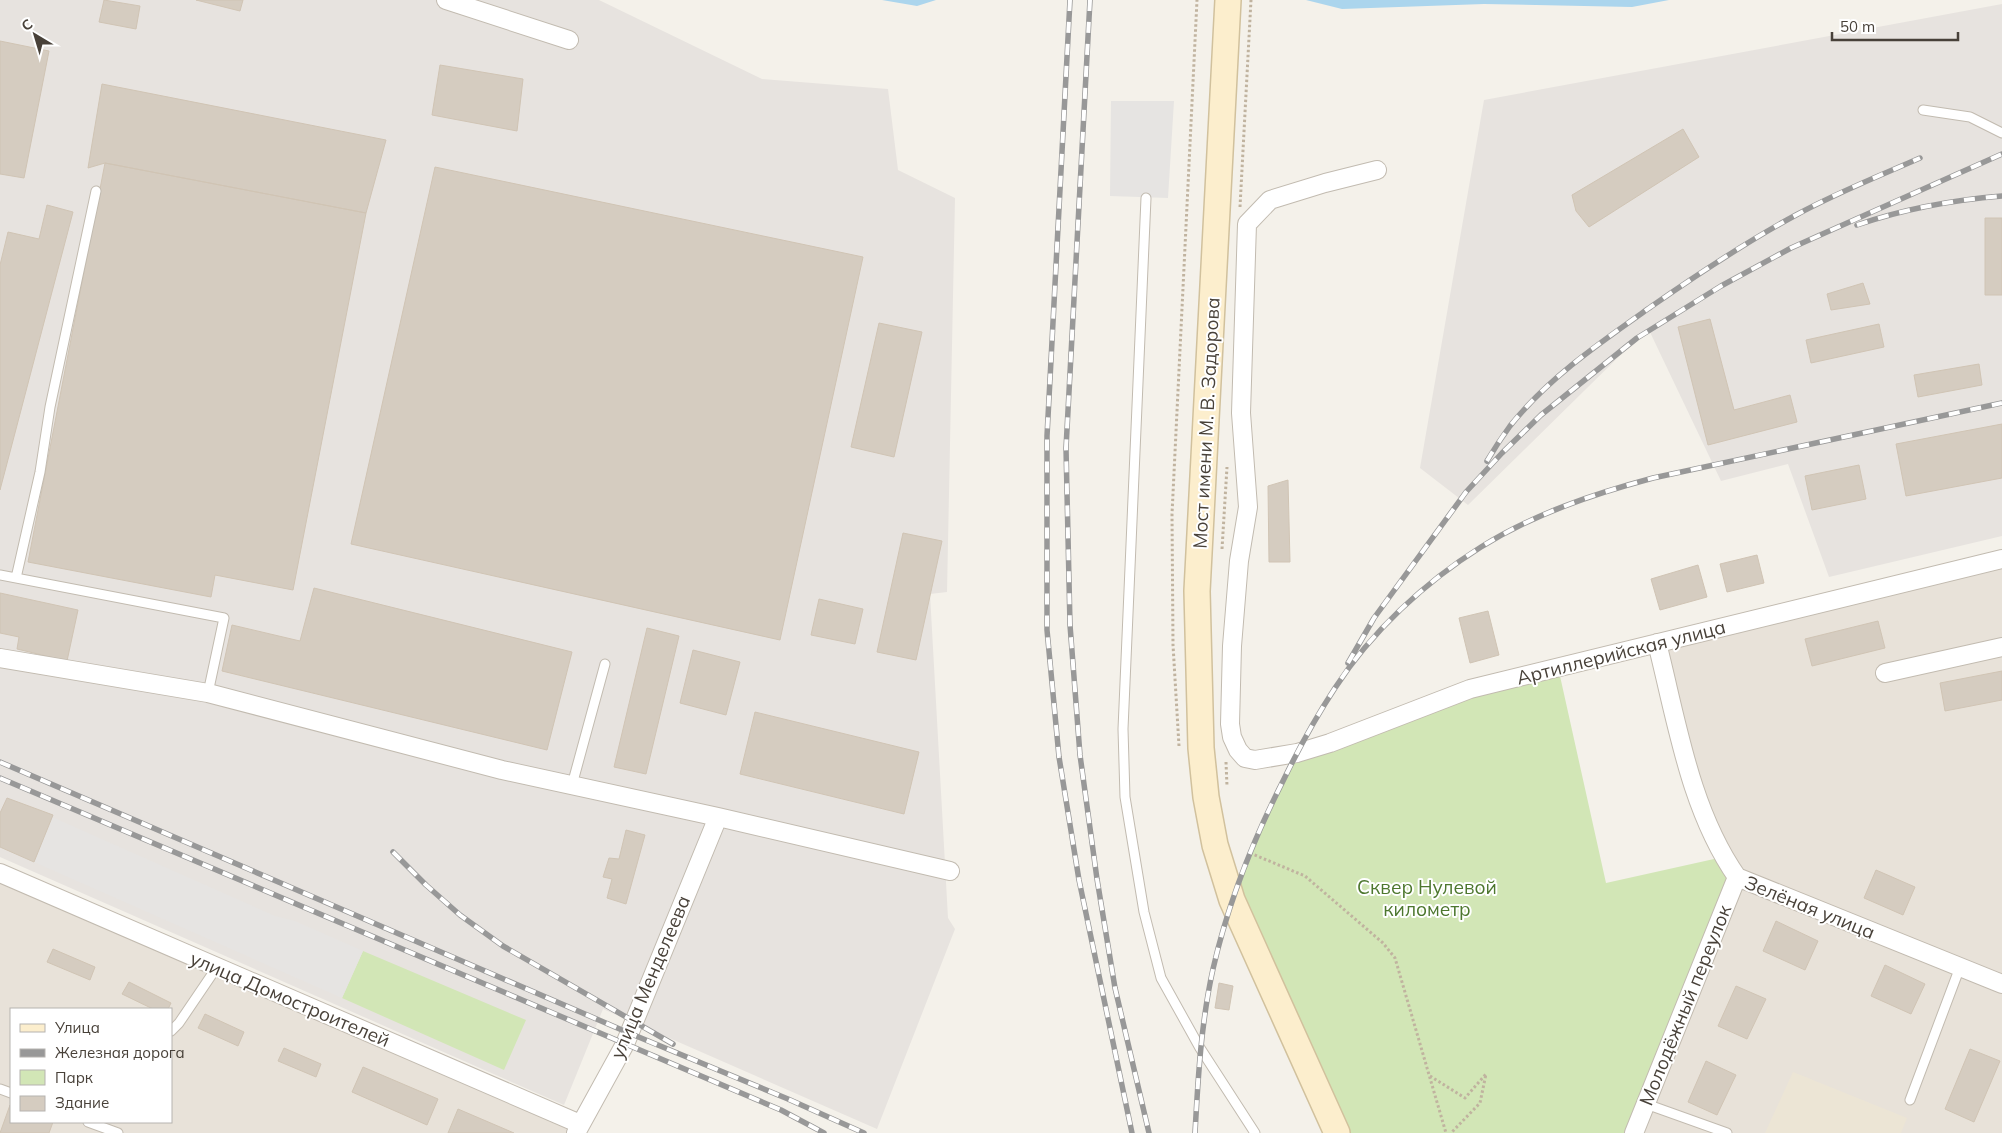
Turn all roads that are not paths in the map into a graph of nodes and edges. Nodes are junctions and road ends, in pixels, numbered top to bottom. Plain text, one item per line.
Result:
1 (446, 0) edge
2 (1228, 0) edge
3 (569, 40) dead end
4 (1923, 110) dead end
5 (2002, 133) edge
6 (1378, 170) dead end
7 (96, 191) dead end
8 (1146, 198) dead end
9 (2002, 559) edge
10 (0, 575) edge
11 (16, 578) junction
12 (1657, 644) junction
13 (2002, 647) edge
14 (0, 658) edge
15 (605, 664) dead end
16 (1885, 673) dead end
17 (208, 693) junction
18 (572, 785) junction
19 (718, 817) junction
20 (950, 871) dead end
21 (0, 873) edge
22 (1737, 878) junction
23 (217, 967) junction
24 (1960, 967) junction
25 (2002, 984) edge
26 (172, 1030) edge
27 (1910, 1100) dead end
28 (1646, 1104) junction
29 (91, 1123) edge
30 (578, 1129) edge
31 (116, 1132) edge
32 (1256, 1133) edge
33 (1337, 1133) edge
34 (1634, 1133) edge
35 (1728, 1133) edge

1 - 3 street
2 - 33 main road, Мост имени М. В. Задорова
4 - 5 lane
6 - 12 street, Артиллерийская улица
7 - 11 lane
8 - 32 lane
9 - 12 street, Артиллерийская улица
10 - 11 lane
11 - 17 lane
12 - 22 street, Зелёная улица
13 - 16 street
14 - 17 street
15 - 18 lane
17 - 18 street
18 - 19 street
19 - 20 street
19 - 30 street, улица Менделеева
21 - 23 street, улица Домостроителей
22 - 24 street, Зелёная улица
22 - 28 street, Молодёжный переулок
23 - 26 lane
23 - 30 street, улица Домостроителей
24 - 25 street, Зелёная улица
24 - 27 lane
28 - 34 street, Молодёжный переулок
28 - 35 lane
29 - 31 lane

